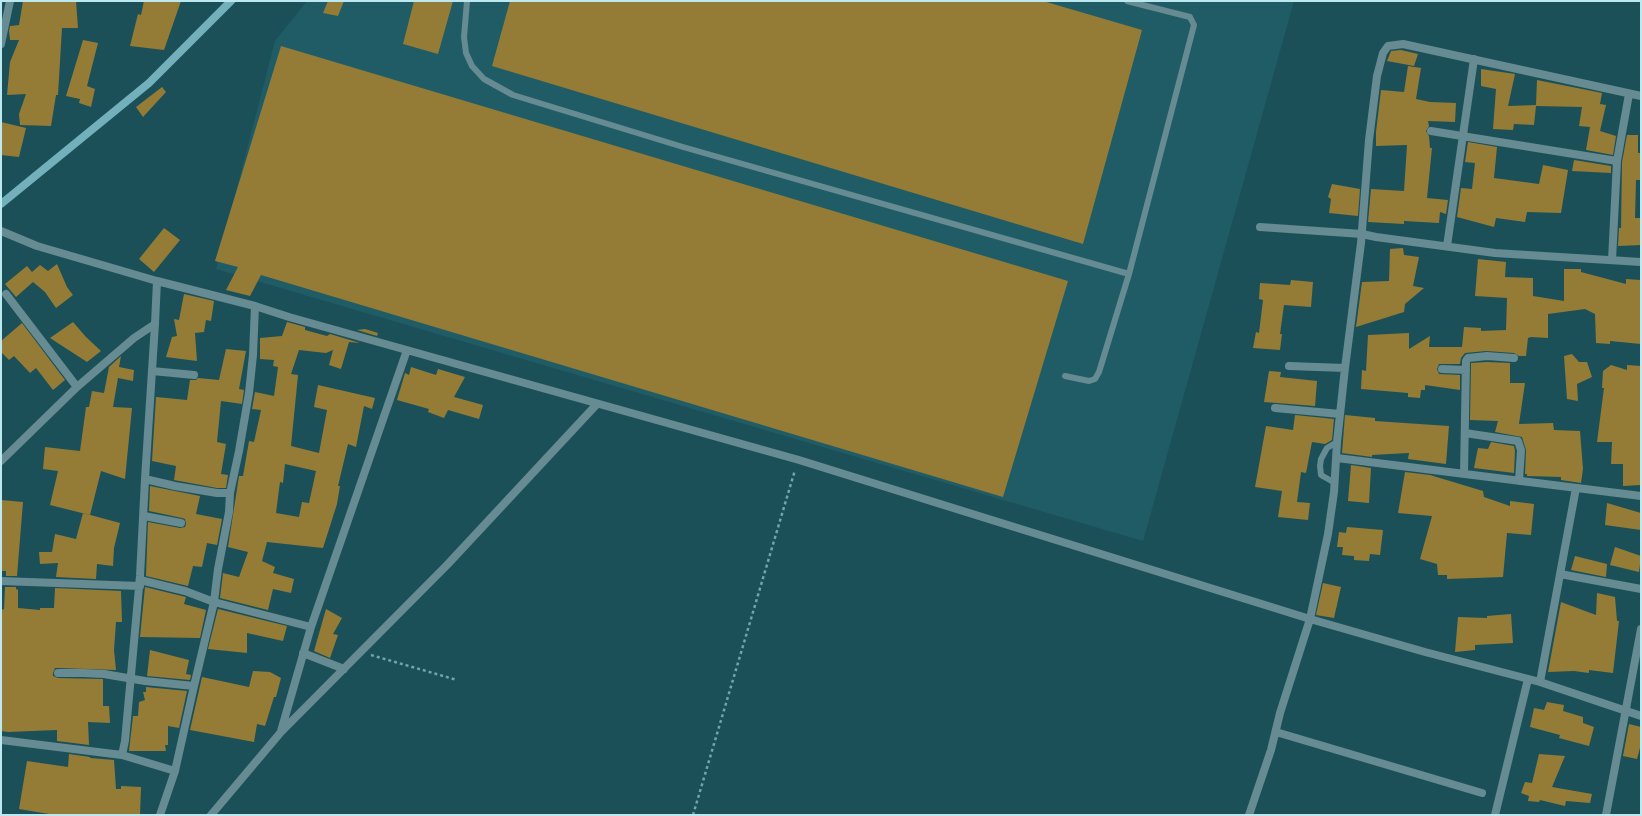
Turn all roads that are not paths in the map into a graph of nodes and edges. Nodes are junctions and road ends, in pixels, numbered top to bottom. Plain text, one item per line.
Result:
1 (10, 1) edge
2 (231, 1) edge
3 (467, 1) edge
4 (1127, 1) edge
5 (1, 44) edge
6 (1474, 60) junction
7 (1629, 94) junction
8 (1641, 96) edge
9 (1431, 131) dead end
10 (1463, 136) junction
11 (1617, 161) junction
12 (1, 204) edge
13 (1260, 227) dead end
14 (2, 232) edge
15 (1362, 234) junction
16 (1447, 246) junction
17 (1612, 260) junction
18 (1641, 262) edge
19 (1129, 274) junction
20 (157, 281) junction
21 (6, 294) dead end
22 (255, 306) junction
23 (156, 324) junction
24 (407, 350) junction
25 (1514, 358) dead end
26 (1289, 366) dead end
27 (1345, 368) junction
28 (1442, 369) dead end
29 (1466, 370) junction
30 (152, 371) junction
31 (194, 375) dead end
32 (1065, 376) dead end
33 (77, 387) junction
34 (597, 404) junction
35 (1275, 408) dead end
36 (1340, 414) junction
37 (1465, 433) junction
38 (1337, 442) junction
39 (1337, 458) junction
40 (1, 461) edge
41 (1464, 474) junction
42 (145, 479) junction
43 (1519, 481) junction
44 (1335, 483) junction
45 (1576, 488) junction
46 (230, 493) junction
47 (1641, 496) edge
48 (144, 516) junction
49 (181, 523) dead end
50 (1560, 574) junction
51 (1, 581) edge
52 (140, 583) junction
53 (1641, 589) edge
54 (214, 602) junction
55 (1310, 619) junction
56 (310, 627) junction
57 (1641, 629) edge
58 (303, 653) junction
59 (344, 669) junction
60 (58, 673) dead end
61 (131, 679) junction
62 (1528, 679) junction
63 (1540, 682) junction
64 (194, 686) junction
65 (1625, 710) junction
66 (1641, 716) edge
67 (281, 732) junction
68 (1276, 732) junction
69 (1, 740) edge
70 (122, 755) junction
71 (175, 771) junction
72 (1482, 793) dead end
73 (160, 815) edge
74 (212, 815) edge
75 (1248, 815) edge
76 (1495, 815) edge
77 (1606, 815) edge

1 - 5 street
2 - 12 main road
3 - 19 lane
4 - 19 lane
6 - 7 street
6 - 10 street
6 - 15 street
7 - 8 street
7 - 11 street
9 - 10 street
10 - 11 street
10 - 16 street
11 - 17 street
13 - 15 street
14 - 20 street
15 - 16 street
15 - 27 street
16 - 17 street
17 - 18 street
19 - 32 lane
20 - 22 street
20 - 23 street
21 - 33 street
22 - 24 street
22 - 46 street
23 - 30 street
23 - 33 street
24 - 34 street
24 - 56 street
25 - 29 street
26 - 27 street
27 - 36 street
28 - 29 street
29 - 37 street
30 - 31 street
30 - 42 street
33 - 40 street
34 - 55 street
34 - 59 street
35 - 36 street
36 - 38 street
37 - 41 street
37 - 43 street
38 - 39 street
38 - 44 lane
39 - 41 street
39 - 44 street
41 - 43 street
42 - 46 street
42 - 48 street
43 - 45 street
44 - 55 street
45 - 47 street
45 - 50 street
46 - 54 street
48 - 49 street
48 - 52 street
50 - 53 street
50 - 63 street
51 - 52 street
52 - 54 street
52 - 61 street
54 - 56 street
54 - 64 street
55 - 62 street
55 - 68 street
56 - 58 street
57 - 65 street
58 - 59 street
58 - 67 street
59 - 67 street
60 - 61 street
61 - 64 street
61 - 70 street
62 - 63 street
62 - 76 street
63 - 65 street
64 - 71 street
65 - 66 street
65 - 77 street
67 - 74 street
68 - 72 street
68 - 75 street
69 - 70 street
70 - 71 street
71 - 73 street

